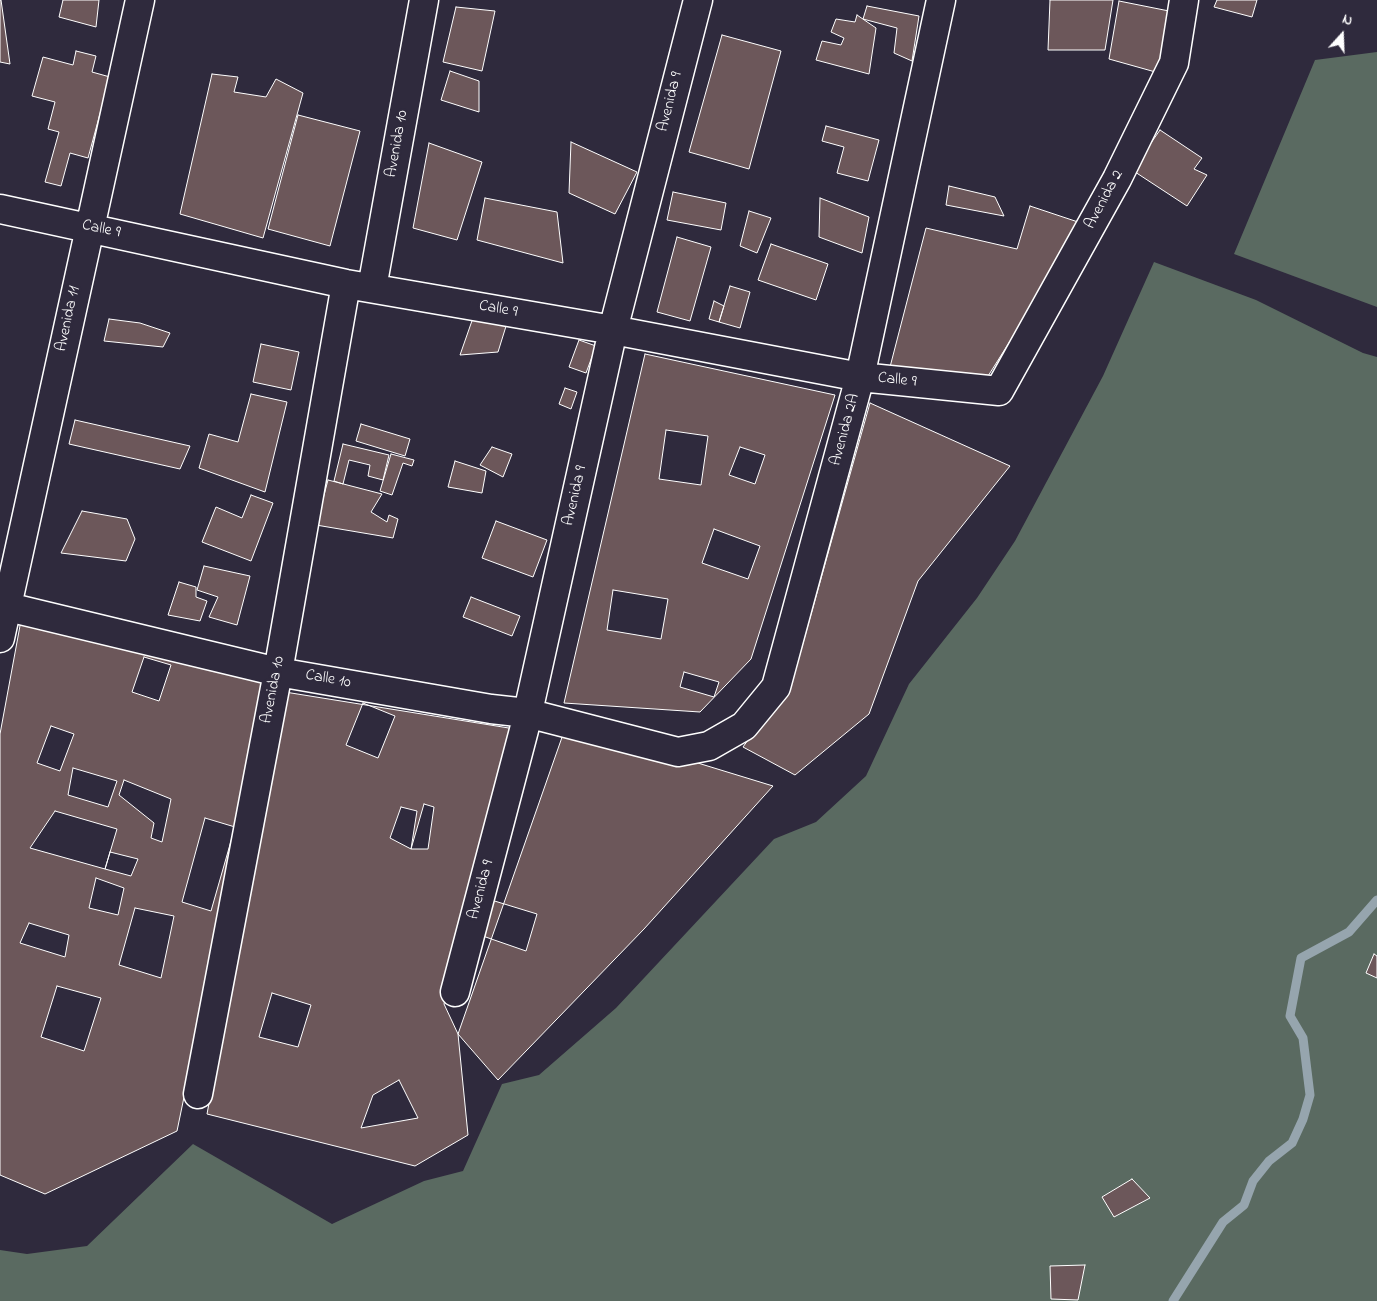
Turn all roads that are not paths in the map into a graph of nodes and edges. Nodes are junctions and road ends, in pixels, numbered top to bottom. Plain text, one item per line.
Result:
1 (140, 0) edge
2 (424, 0) edge
3 (698, 0) edge
4 (941, 0) edge
5 (1184, 0) edge
6 (0, 209) edge
7 (89, 227) junction
8 (359, 286) junction
9 (613, 330) junction
10 (860, 377) junction
11 (999, 391) joint
12 (3, 606) edge
13 (0, 638) edge
14 (278, 672) junction
15 (527, 713) junction
16 (657, 748) joint
17 (455, 992) dead end
18 (198, 1094) dead end

1 - 7 street, Avenida 11
2 - 8 street, Avenida 10
3 - 9 street, Avenida 9
4 - 10 street, Avenida 2A
5 - 11 street, Avenida 2
6 - 7 street, Calle 9
7 - 8 street, Calle 9
7 - 12 street, Avenida 11
8 - 9 street, Calle 9
8 - 14 street, Avenida 10
9 - 10 street, Calle 9
9 - 15 street, Avenida 9
10 - 11 street, Calle 9
10 - 16 street, Avenida 2A
12 - 13 street, Avenida 11
12 - 14 street, Calle 10
14 - 15 street, Calle 10
14 - 18 street, Avenida 10
15 - 16 street, Calle 10
15 - 17 street, Avenida 9

